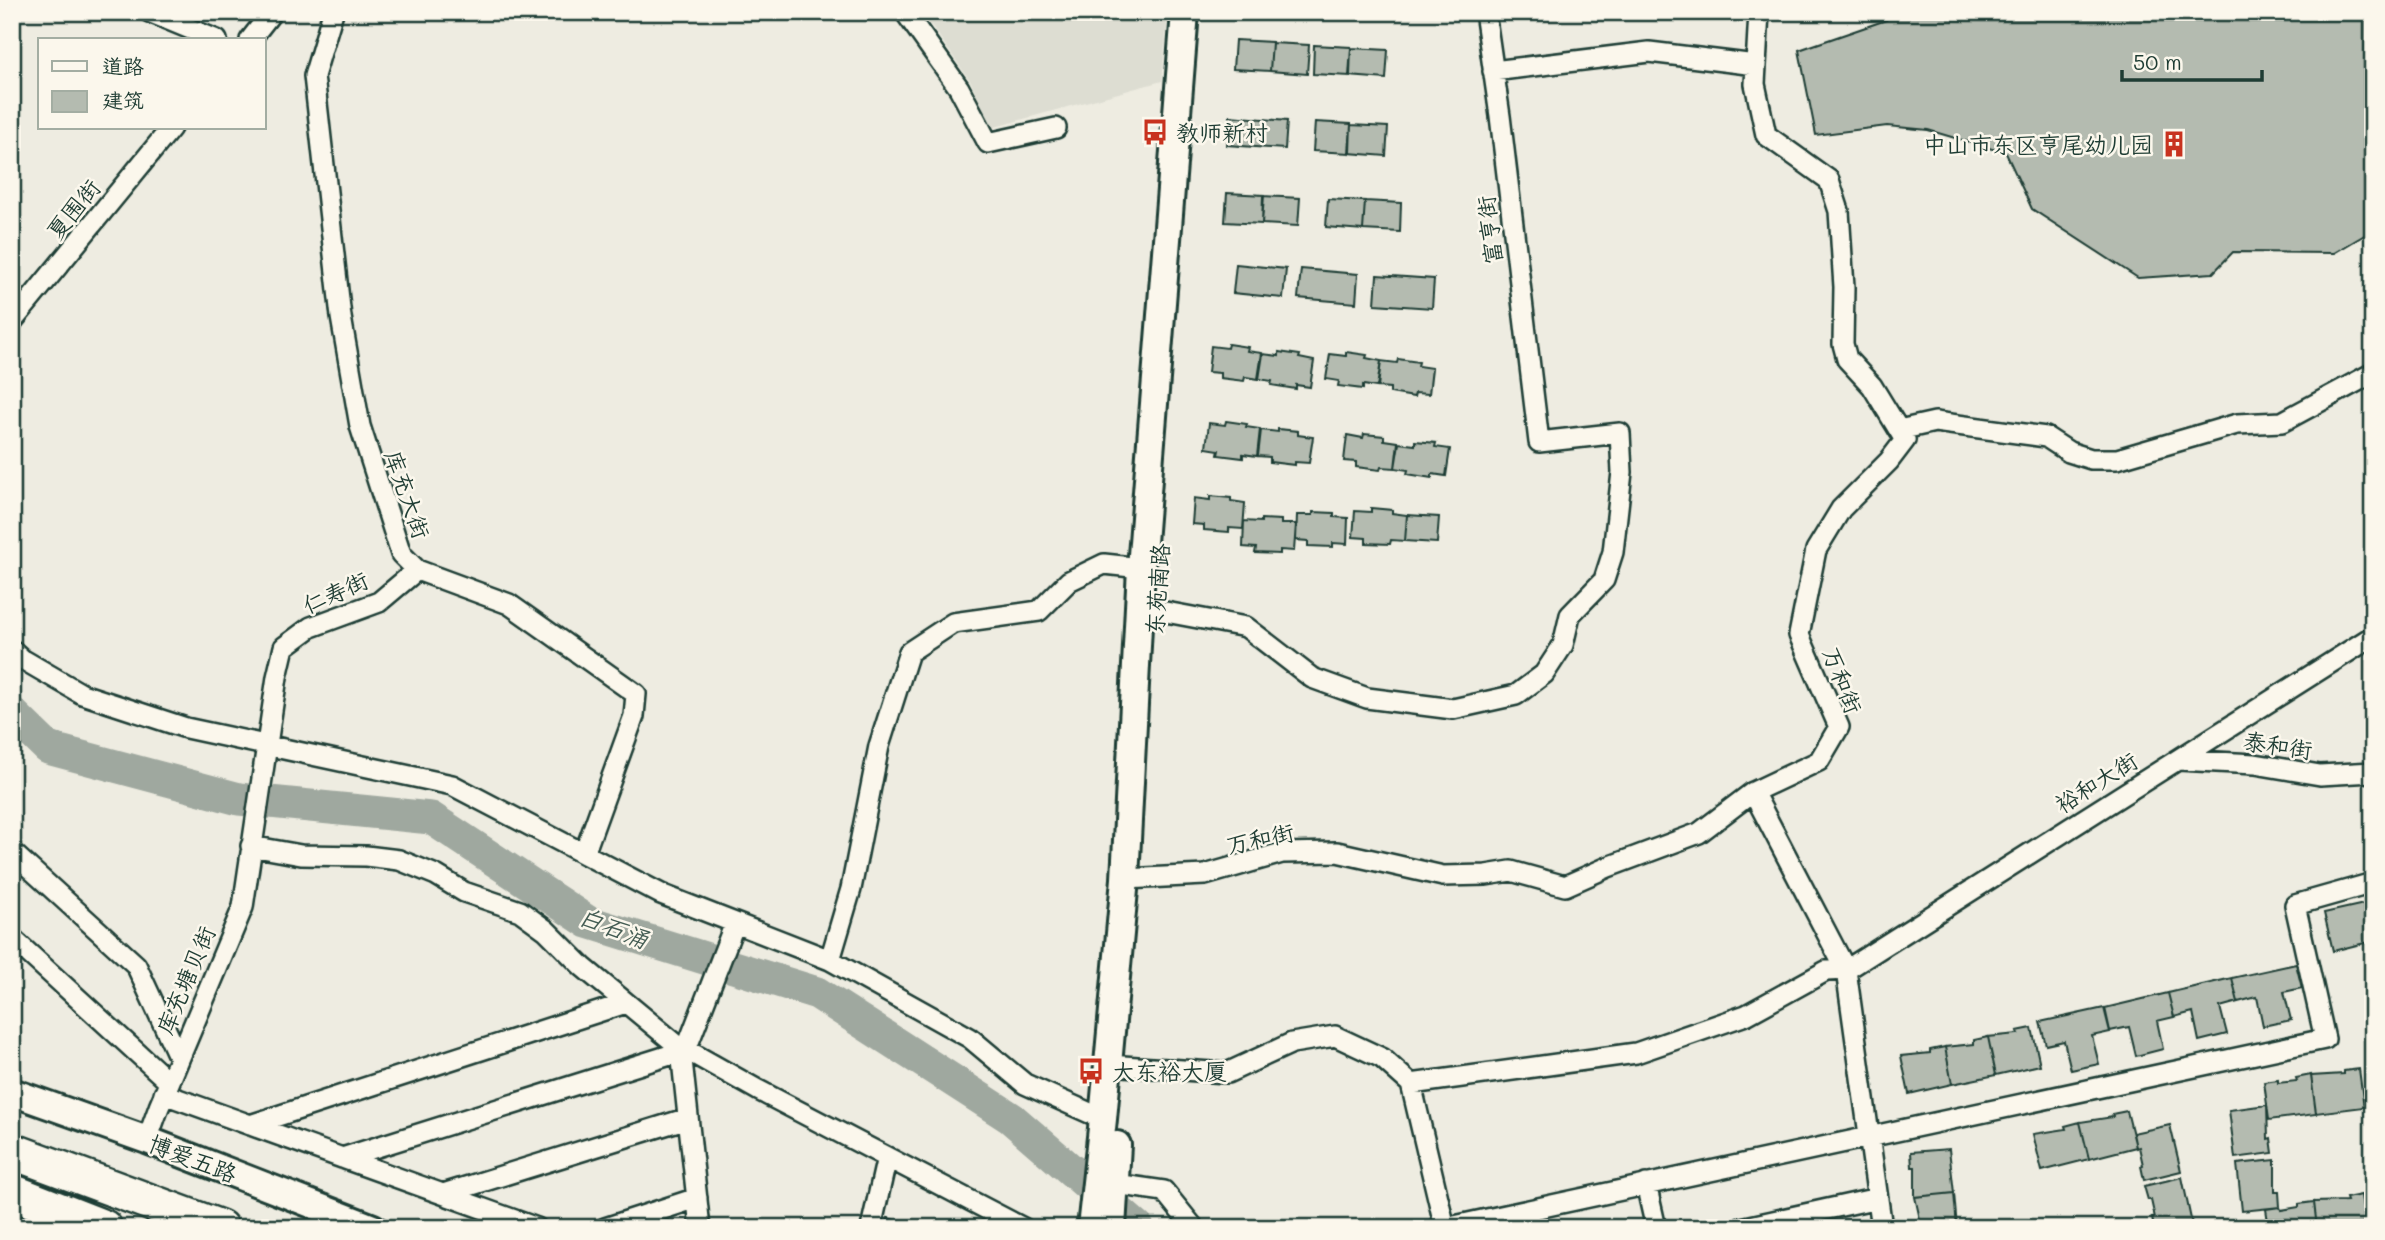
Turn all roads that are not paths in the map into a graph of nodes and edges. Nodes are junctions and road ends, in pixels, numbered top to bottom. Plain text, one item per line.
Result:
1 (149, 12) edge
2 (272, 12) edge
3 (333, 12) edge
4 (905, 12) edge
5 (1185, 12) edge
6 (1198, 12) edge
7 (1485, 12) edge
8 (1759, 12) edge
9 (212, 38) edge
10 (252, 38) edge
11 (1756, 65) junction
12 (1493, 71) junction
13 (1056, 128) dead end
14 (169, 130) edge
15 (12, 321) edge
16 (2373, 373) edge
17 (1899, 430) junction
18 (1141, 568) junction
19 (417, 570) junction
20 (1147, 608) junction
21 (2373, 636) edge
22 (12, 649) edge
23 (267, 746) junction
24 (2178, 760) junction
25 (2373, 772) edge
26 (1753, 792) junction
27 (251, 840) junction
28 (12, 852) edge
29 (584, 854) junction
30 (1131, 878) junction
31 (2373, 883) edge
32 (735, 923) junction
33 (12, 938) edge
34 (830, 960) junction
35 (1846, 970) junction
36 (626, 1003) junction
37 (686, 1050) junction
38 (179, 1058) junction
39 (1115, 1065) junction
40 (1411, 1084) junction
41 (167, 1088) junction
42 (12, 1092) edge
43 (688, 1118) junction
44 (1103, 1119) junction
45 (250, 1125) junction
46 (1869, 1135) junction
47 (148, 1140) junction
48 (12, 1151) edge
49 (887, 1157) junction
50 (342, 1158) junction
51 (1110, 1167) junction
52 (1646, 1184) junction
53 (12, 1192) edge
54 (443, 1194) junction
55 (697, 1198) junction
56 (1878, 1198) junction
57 (104, 1228) edge
58 (220, 1228) edge
59 (373, 1228) edge
60 (537, 1228) edge
61 (605, 1228) edge
62 (700, 1228) edge
63 (871, 1228) edge
64 (1023, 1228) edge
65 (1091, 1228) edge
66 (1112, 1228) edge
67 (1194, 1228) edge
68 (1445, 1228) edge
69 (1656, 1228) edge
70 (1741, 1228) edge
71 (1882, 1228) edge

1 - 9 street
2 - 10 street
3 - 19 street, 库充大街
4 - 13 street
5 - 18 street, 东苑南路
6 - 20 street, 东苑南路
7 - 12 street, 富亨街
8 - 11 street
11 - 12 street
11 - 17 street
12 - 20 street, 富亨街
14 - 15 street, 夏围街
16 - 17 street
17 - 26 street, 万和街
18 - 20 street, 东苑南路
18 - 34 street
19 - 23 street, 仁寿街
19 - 29 street, 库充大街
20 - 30 street, 东苑南路
21 - 24 street, 裕和大街
22 - 23 street
23 - 27 street, 仁寿街
23 - 29 street
24 - 25 street, 泰和街
24 - 35 street, 裕和大街
26 - 30 street, 万和街
26 - 35 street
27 - 36 street
27 - 38 street, 库充塘贝街
28 - 38 street
29 - 32 street
30 - 39 street, 东苑南路
31 - 46 street
32 - 34 street
32 - 37 street
33 - 41 street
34 - 44 street
35 - 40 street, 裕和大街
35 - 46 street
36 - 37 street
36 - 45 street
37 - 43 street
37 - 49 street
37 - 50 street
38 - 41 street, 库充塘贝街
39 - 40 street
39 - 44 street, 东苑南路
39 - 51 street, 东苑南路
40 - 68 street
41 - 45 street
41 - 47 street, 库充塘贝街
42 - 47 street, 博爱五路
43 - 54 street
43 - 55 street
44 - 51 street, 东苑南路
45 - 50 street
46 - 52 street
46 - 56 street
47 - 59 street, 博爱五路
48 - 58 highway
49 - 63 street
49 - 64 street
50 - 54 street
51 - 65 street
51 - 66 street
51 - 67 street
52 - 68 street
52 - 69 street
53 - 57 highway
54 - 60 street
55 - 61 street
55 - 62 street
56 - 70 street
56 - 71 street

